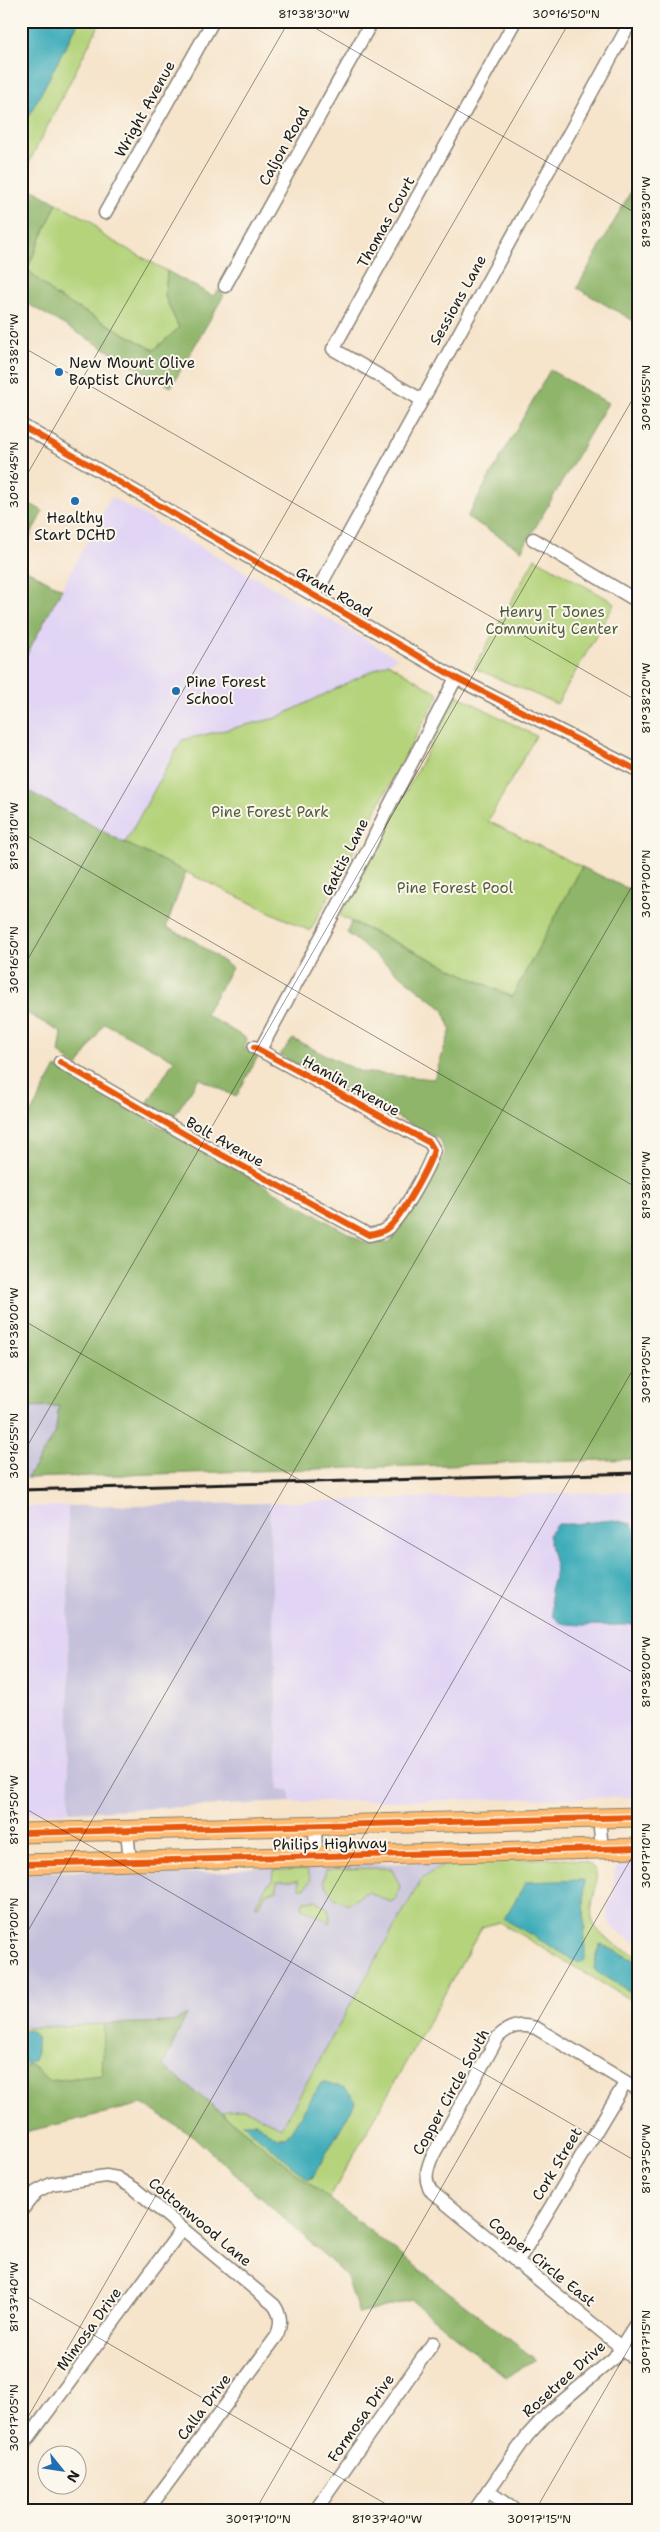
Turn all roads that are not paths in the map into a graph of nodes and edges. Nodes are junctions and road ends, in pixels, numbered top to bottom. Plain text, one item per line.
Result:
1 (213, 21) edge
2 (372, 21) edge
3 (515, 21) edge
4 (631, 21) edge
5 (105, 213) dead end
6 (225, 286) dead end
7 (422, 400) junction
8 (21, 425) edge
9 (533, 539) dead end
10 (315, 595) junction
11 (639, 602) edge
12 (456, 678) junction
13 (639, 771) edge
14 (257, 1048) joint
15 (60, 1062) dead end
16 (382, 1232) joint
17 (639, 1817) edge
18 (599, 1818) junction
19 (314, 1826) junction
20 (127, 1830) junction
21 (21, 1833) edge
22 (639, 1848) edge
23 (602, 1849) junction
24 (316, 1857) junction
25 (130, 1861) junction
26 (21, 1864) edge
27 (625, 2083) junction
28 (639, 2090) edge
29 (427, 2185) joint
30 (21, 2211) edge
31 (182, 2229) junction
32 (517, 2263) junction
33 (281, 2319) joint
34 (639, 2319) edge
35 (433, 2343) dead end
36 (622, 2348) junction
37 (639, 2362) edge
38 (21, 2448) edge
39 (488, 2491) junction
40 (147, 2511) edge
41 (316, 2511) edge
42 (474, 2511) edge
43 (516, 2511) edge

1 - 5 street, Wright Avenue
2 - 6 street, Caljon Road
3 - 7 street, Thomas Court
4 - 7 street, Sessions Lane
7 - 10 street, Sessions Lane
8 - 10 street, Grant Road
9 - 11 street
10 - 12 street, Grant Road
12 - 13 street, Grant Road
12 - 14 street, Gattis Lane
14 - 16 street, Hamlin Avenue
15 - 16 street, Bolt Avenue
17 - 18 main road, Philips Highway
18 - 19 main road, Philips Highway
18 - 23 street
19 - 20 main road, Philips Highway
19 - 24 street
20 - 21 main road, Philips Highway
20 - 25 street
22 - 23 main road, Philips Highway
23 - 24 main road, Philips Highway
24 - 25 main road, Philips Highway
25 - 26 main road, Philips Highway
27 - 28 street
27 - 29 street, Copper Circle South
27 - 32 street, Cork Street
29 - 32 street, Copper Circle East
30 - 31 street, Cottonwood Lane
31 - 33 street, Cottonwood Lane
31 - 38 street, Mimosa Drive
32 - 36 street, Copper Circle East
33 - 40 street, Calla Drive
34 - 36 street, Rosetree Drive
35 - 41 street, Formosa Drive
36 - 37 street, Copper Circle East
36 - 39 street, Rosetree Drive
39 - 42 street, Rosetree Drive
39 - 43 street

